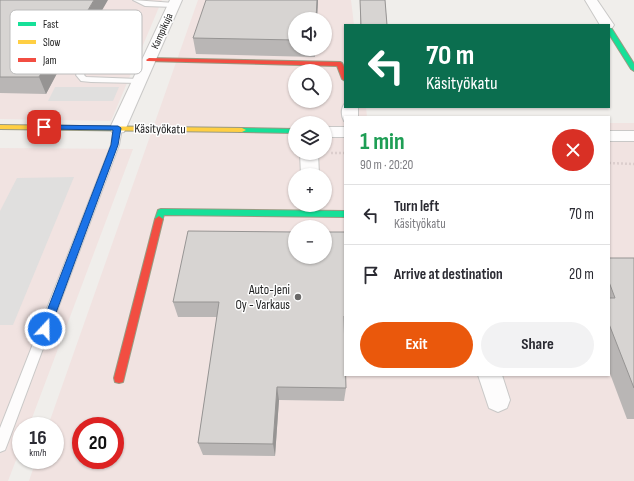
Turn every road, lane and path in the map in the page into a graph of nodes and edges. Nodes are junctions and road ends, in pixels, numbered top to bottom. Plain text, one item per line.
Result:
1 (136, 0) edge
2 (591, 0) edge
3 (175, 3) edge
4 (606, 24) edge
5 (610, 31) edge
6 (149, 60) junction
7 (634, 70) edge
8 (81, 74) edge
9 (344, 76) edge
10 (139, 81) junction
11 (0, 126) edge
12 (118, 128) junction
13 (288, 131) edge
14 (332, 132) edge
15 (344, 132) edge
16 (610, 136) edge
17 (634, 136) edge
18 (332, 153) edge
19 (344, 153) edge
20 (610, 163) edge
21 (634, 164) edge
22 (344, 214) edge
23 (490, 376) edge
24 (119, 378) dead end
25 (498, 400) dead end
26 (0, 445) edge

1 - 3 lane
2 - 4 street
3 - 6 street, Kampikuja
5 - 7 street
6 - 9 street
6 - 10 street, Kampikuja
8 - 10 lane
10 - 12 street, Kampikuja
11 - 12 street, Käsityökatu
12 - 13 street, Käsityökatu
12 - 26 lane
14 - 15 street
16 - 17 street
18 - 19 path
20 - 21 path
22 - 24 street
23 - 25 street

